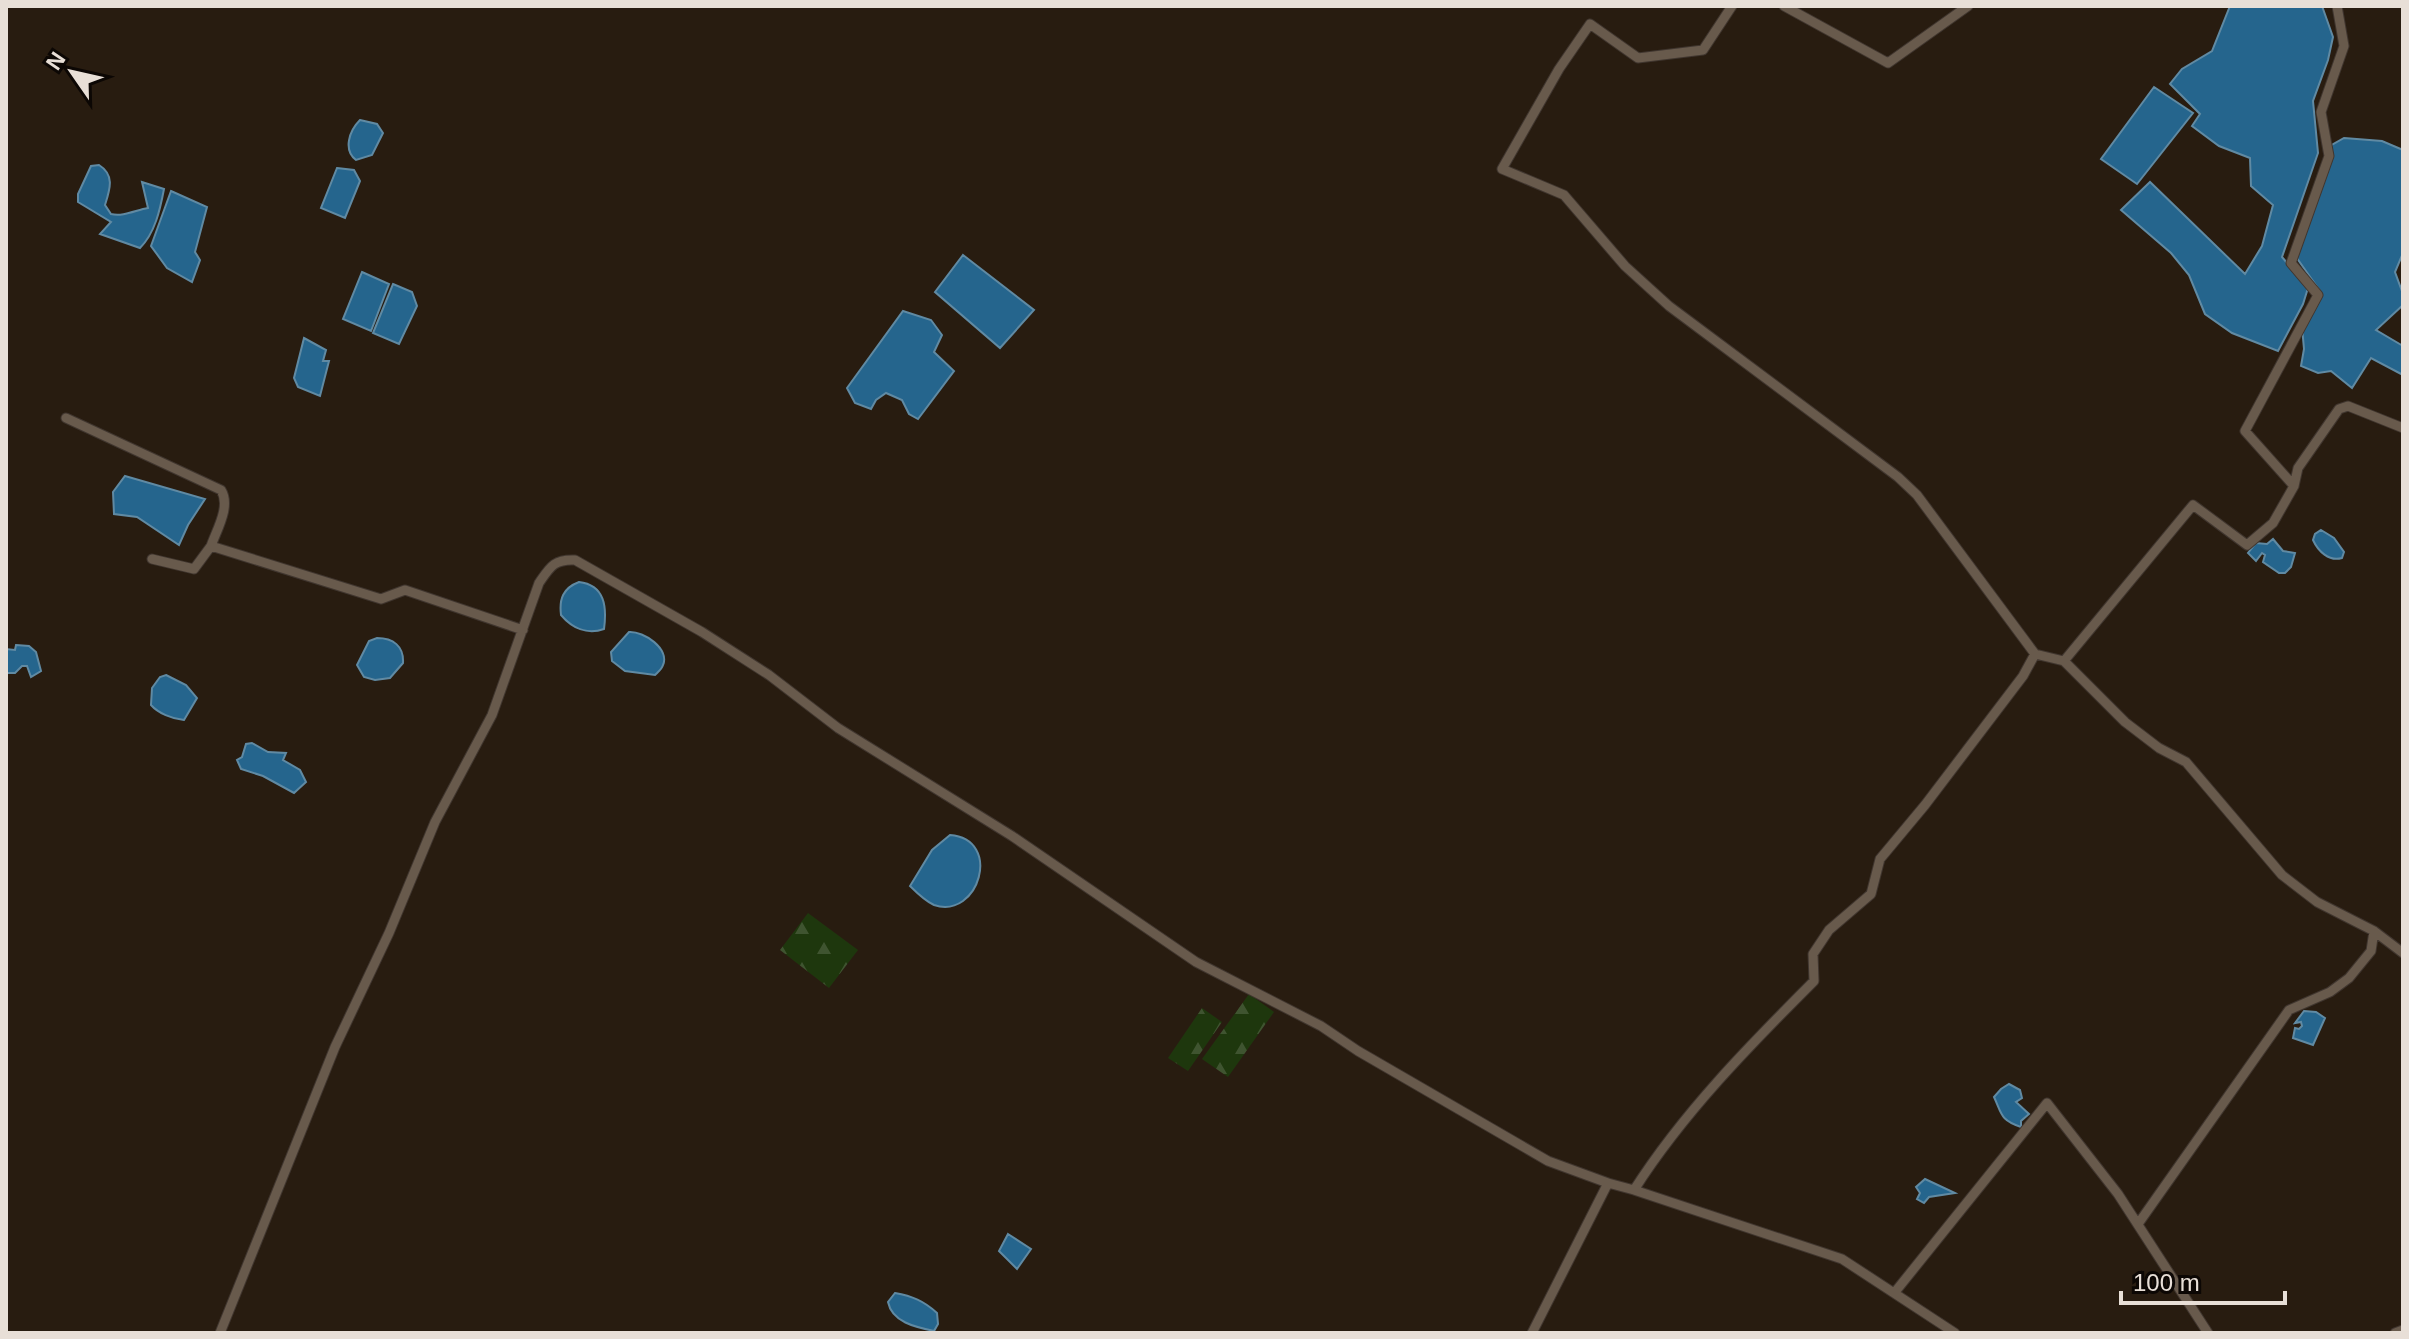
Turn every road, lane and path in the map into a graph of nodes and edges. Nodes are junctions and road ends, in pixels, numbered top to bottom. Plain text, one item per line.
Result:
1 (1732, 6) edge
2 (1784, 6) edge
3 (1968, 6) edge
4 (2337, 6) edge
5 (66, 418) dead end
6 (2403, 428) edge
7 (2294, 486) junction
8 (211, 546) junction
9 (152, 559) dead end
10 (523, 630) junction
11 (2035, 654) junction
12 (2064, 661) junction
13 (2374, 931) junction
14 (2403, 953) edge
15 (1608, 1183) junction
16 (1634, 1190) junction
17 (2138, 1224) junction
18 (1895, 1292) junction
19 (2403, 1330) edge
20 (220, 1333) edge
21 (1532, 1333) edge
22 (1955, 1333) edge
23 (2208, 1333) edge
24 (2395, 1333) edge

1 - 11 street
2 - 3 street
4 - 7 street
5 - 8 street
6 - 7 street
7 - 12 street
8 - 9 street
8 - 10 street
10 - 15 street
10 - 20 street
11 - 12 street
11 - 16 street
12 - 13 street
13 - 14 street
13 - 17 street
15 - 16 street
15 - 21 street
16 - 18 street
17 - 18 street
17 - 23 street
18 - 22 street
19 - 24 street

